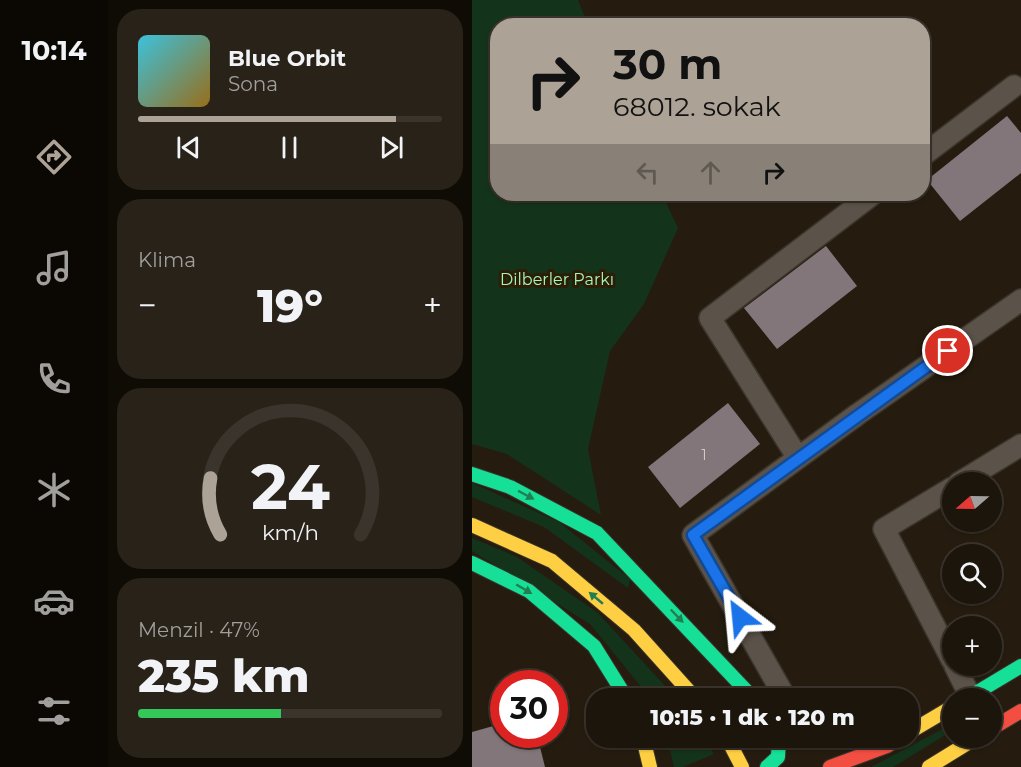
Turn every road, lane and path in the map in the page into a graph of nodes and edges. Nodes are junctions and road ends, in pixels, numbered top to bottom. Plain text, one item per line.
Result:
1 (1014, 86) dead end
2 (930, 150) edge
3 (864, 201) edge
4 (1021, 300) edge
5 (1021, 445) edge
6 (798, 458) junction
7 (977, 472) edge
8 (472, 474) edge
9 (942, 494) edge
10 (472, 525) edge
11 (472, 563) edge
12 (942, 641) edge
13 (1021, 666) edge
14 (620, 688) edge
15 (686, 688) edge
16 (744, 688) edge
17 (780, 688) edge
18 (985, 688) edge
19 (1021, 711) edge
20 (942, 713) edge
21 (1002, 722) edge
22 (919, 726) edge
23 (645, 748) edge
24 (732, 748) edge
25 (778, 748) edge
26 (882, 748) edge
27 (960, 748) edge
28 (650, 767) edge
29 (742, 767) edge
30 (767, 767) edge
31 (830, 767) edge
32 (929, 767) edge

1 - 2 street
3 - 6 street
4 - 6 street
5 - 7 street
6 - 17 street
8 -> 16 main road
9 - 12 street
15 -> 10 main road
11 -> 14 main road
13 - 18 main road
19 - 21 main road
20 - 22 main road
23 - 28 main road
24 - 29 main road
25 - 30 main road
26 - 31 main road
27 - 32 main road

